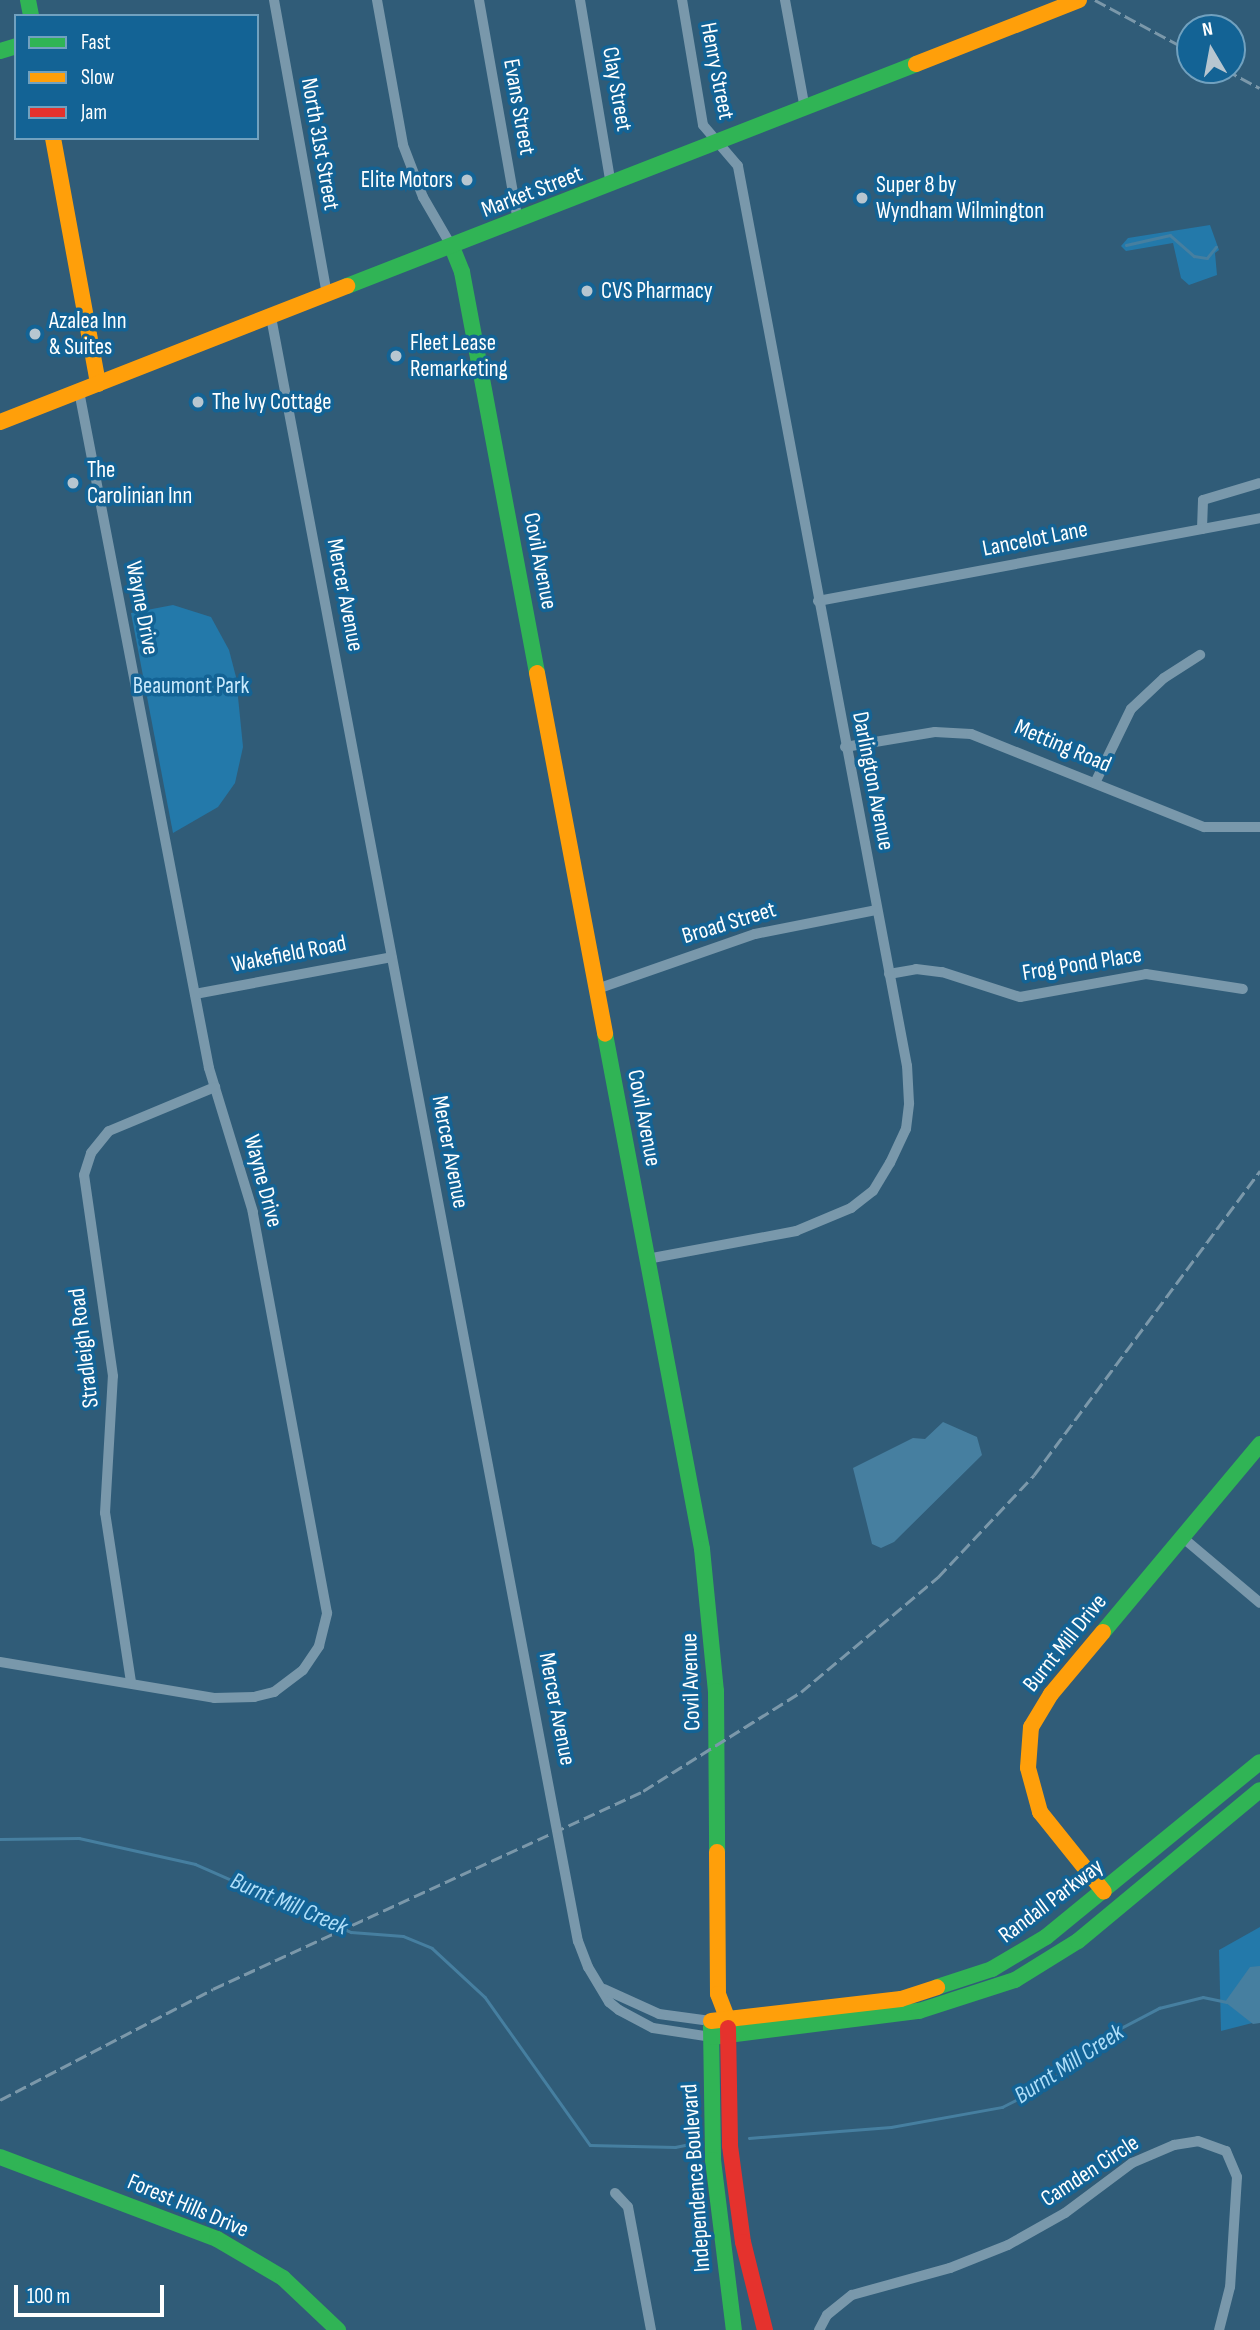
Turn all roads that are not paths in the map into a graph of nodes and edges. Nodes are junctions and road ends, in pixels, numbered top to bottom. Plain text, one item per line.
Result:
1 (274, 0) edge
2 (377, 0) edge
3 (479, 0) edge
4 (580, 0) edge
5 (682, 0) edge
6 (785, 0) edge
7 (1079, 0) edge
8 (805, 109) junction
9 (53, 140) edge
10 (721, 142) junction
11 (611, 185) junction
12 (518, 222) junction
13 (452, 247) junction
14 (327, 295) junction
15 (271, 317) junction
16 (98, 384) junction
17 (79, 391) junction
18 (0, 422) edge
19 (1260, 483) edge
20 (1260, 518) edge
21 (1202, 529) junction
22 (818, 601) junction
23 (1200, 655) dead end
24 (845, 747) junction
25 (1095, 783) junction
26 (1260, 827) edge
27 (876, 911) junction
28 (392, 957) junction
29 (889, 974) junction
30 (597, 989) junction
31 (1242, 989) dead end
32 (195, 994) junction
33 (215, 1087) junction
34 (648, 1259) junction
35 (1260, 1444) edge
36 (1182, 1537) junction
37 (1260, 1603) edge
38 (0, 1662) edge
39 (131, 1682) junction
40 (1260, 1762) edge
41 (1260, 1790) edge
42 (1104, 1892) junction
43 (1116, 1910) junction
44 (720, 2024) junction
45 (0, 2157) edge
46 (615, 2193) dead end
47 (338, 2330) edge
48 (651, 2330) edge
49 (734, 2330) edge
50 (765, 2330) edge
51 (819, 2330) edge
52 (1219, 2330) edge

1 - 14 street, North 31st Street
2 - 13 street
3 - 12 street, Evans Street
4 - 11 street, Clay Street
5 - 10 street, Henry Street
6 - 8 street
7 - 8 main road, Market Street
8 - 10 main road, Market Street
9 - 16 main road
10 - 11 main road, Market Street
10 - 22 street, Darlington Avenue
11 - 12 main road, Market Street
12 - 13 main road, Market Street
13 - 14 main road, Market Street
13 - 30 main road, Covil Avenue
14 - 15 main road, Market Street
15 - 16 main road, Market Street
15 - 28 street, Mercer Avenue
16 - 17 main road, Market Street
17 - 18 main road, Market Street
17 - 32 street, Wayne Drive
19 - 21 street
20 - 21 street, Lancelot Lane
21 - 22 street, Lancelot Lane
22 - 24 street, Darlington Avenue
23 - 25 street
24 - 25 street, Metting Road
24 - 27 street, Darlington Avenue
25 - 26 street, Metting Road
27 - 29 street, Darlington Avenue
27 - 30 street, Broad Street
28 - 32 street, Wakefield Road
28 - 44 street, Mercer Avenue
29 - 31 street, Frog Pond Place
29 - 34 street, Darlington Avenue
30 - 34 main road, Covil Avenue
32 - 33 street, Wayne Drive
33 - 39 street, Stradleigh Road
33 - 39 street, Wayne Drive
34 - 44 main road, Covil Avenue
35 - 36 main road, Burnt Mill Drive
36 - 37 street
36 - 42 main road, Burnt Mill Drive
38 - 39 street, Wayne Drive
40 - 42 main road, Randall Parkway
41 - 43 main road, Randall Parkway
42 - 43 street
42 - 44 main road, Randall Parkway
43 - 44 main road, Randall Parkway
44 - 49 main road, Independence Boulevard
44 - 50 main road, Independence Boulevard
45 - 47 main road, Forest Hills Drive
46 - 48 street
51 - 52 street, Camden Circle

